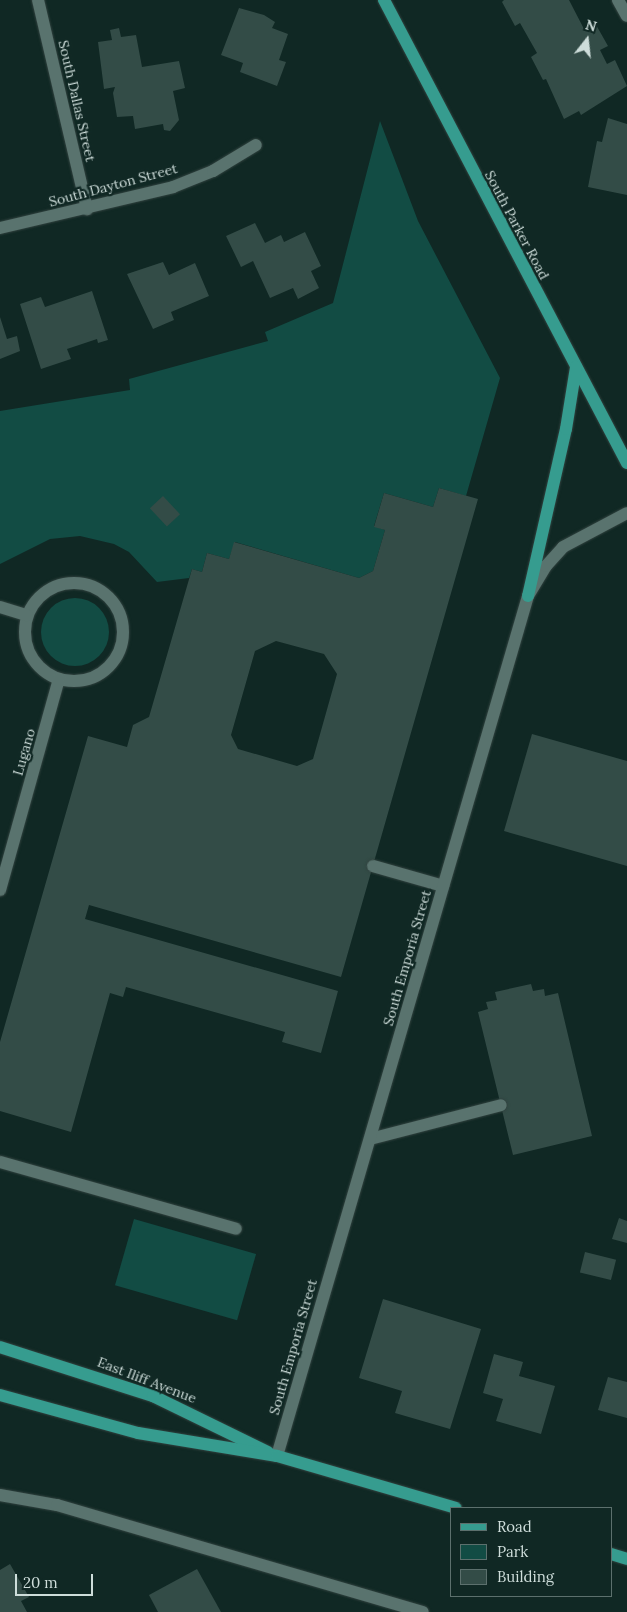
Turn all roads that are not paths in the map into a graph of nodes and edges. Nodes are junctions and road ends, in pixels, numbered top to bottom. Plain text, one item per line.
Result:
1 (38, 0) edge
2 (384, 0) edge
3 (618, 0) edge
4 (627, 16) edge
5 (256, 145) dead end
6 (87, 209) junction
7 (0, 228) edge
8 (576, 367) junction
9 (627, 463) edge
10 (627, 513) edge
11 (528, 596) junction
12 (0, 607) edge
13 (27, 615) junction
14 (59, 679) junction
15 (373, 866) dead end
16 (443, 886) junction
17 (0, 890) edge
18 (500, 1105) dead end
19 (370, 1139) junction
20 (0, 1162) edge
21 (236, 1229) dead end
22 (0, 1347) edge
23 (0, 1395) edge
24 (277, 1456) junction
25 (0, 1495) edge
26 (453, 1507) edge
27 (612, 1554) edge
28 (627, 1559) edge
29 (423, 1612) edge

1 - 6 street, South Dallas Street
2 - 8 main road, South Parker Road
3 - 4 street
5 - 6 street, South Dayton Street
6 - 7 street, South Dayton Street
8 - 9 main road, South Parker Road
8 - 11 main road
10 - 11 street, South Emporia Street
11 - 16 street, South Emporia Street
12 - 13 street
13 - 14 street
13 - 14 street
14 - 17 street, Lugano
15 - 16 street
16 - 19 street, South Emporia Street
18 - 19 street
19 - 24 street, South Emporia Street
20 - 21 street
22 - 24 main road, East Iliff Avenue
23 - 24 main road, East Iliff Avenue
24 - 26 main road, East Iliff Avenue
25 - 29 street
27 - 28 main road

